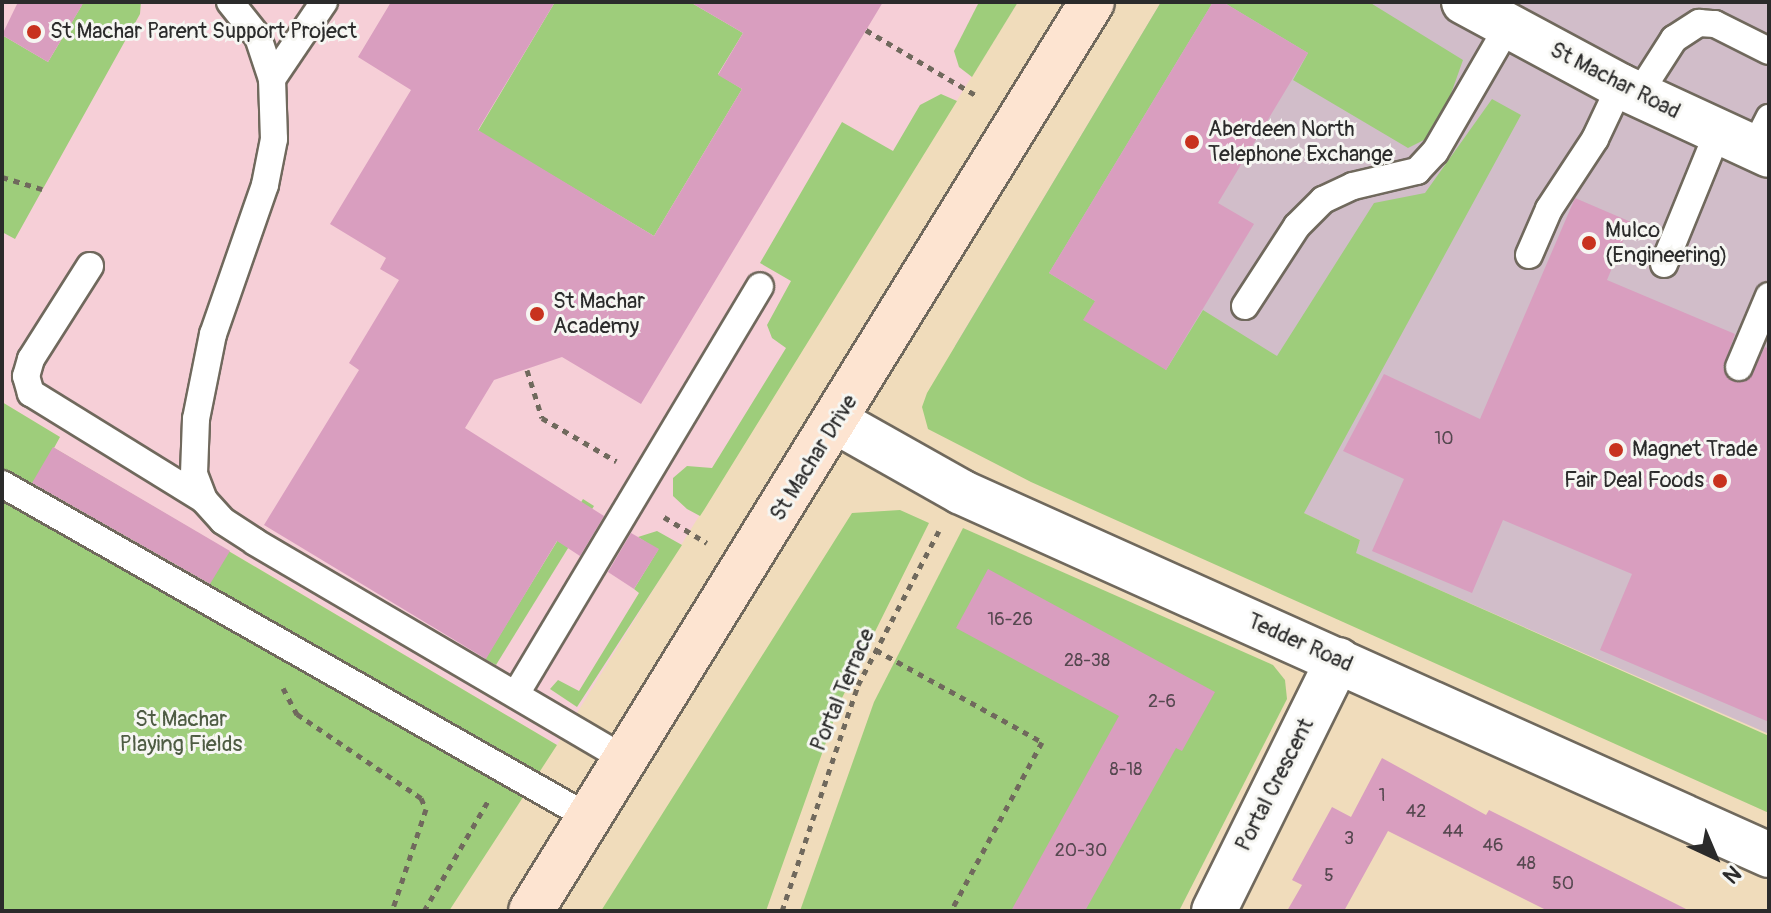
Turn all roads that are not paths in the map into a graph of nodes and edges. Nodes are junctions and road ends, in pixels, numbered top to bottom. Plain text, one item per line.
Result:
1 (230, 2) edge
2 (324, 2) edge
3 (1092, 2) edge
4 (1464, 2) edge
5 (1508, 26) junction
6 (1769, 51) edge
7 (272, 79) junction
8 (1629, 91) junction
9 (1752, 138) edge
10 (1529, 255) dead end
11 (1664, 264) dead end
12 (90, 266) dead end
13 (760, 287) dead end
14 (1769, 296) edge
15 (1245, 306) dead end
16 (1739, 367) dead end
17 (837, 422) junction
18 (2, 484) edge
19 (204, 500) junction
20 (1338, 660) junction
21 (516, 694) junction
22 (625, 759) junction
23 (588, 817) junction
24 (1769, 855) edge
25 (531, 911) edge
26 (1214, 911) edge

1 - 7 lane
2 - 7 lane
3 - 17 main road, St Machar Drive
4 - 5 street, St Machar Road
5 - 8 street, St Machar Road
5 - 15 lane
6 - 8 lane
7 - 19 lane
8 - 9 street, St Machar Road
8 - 10 lane
9 - 11 lane
12 - 19 lane
13 - 21 lane
14 - 16 lane
17 - 20 street, Tedder Road
17 - 22 main road, St Machar Drive
18 - 23 lane
19 - 21 lane
20 - 24 street, Tedder Road
20 - 26 street, Portal Crescent
21 - 22 lane
22 - 23 main road, St Machar Drive
23 - 25 main road, St Machar Drive

